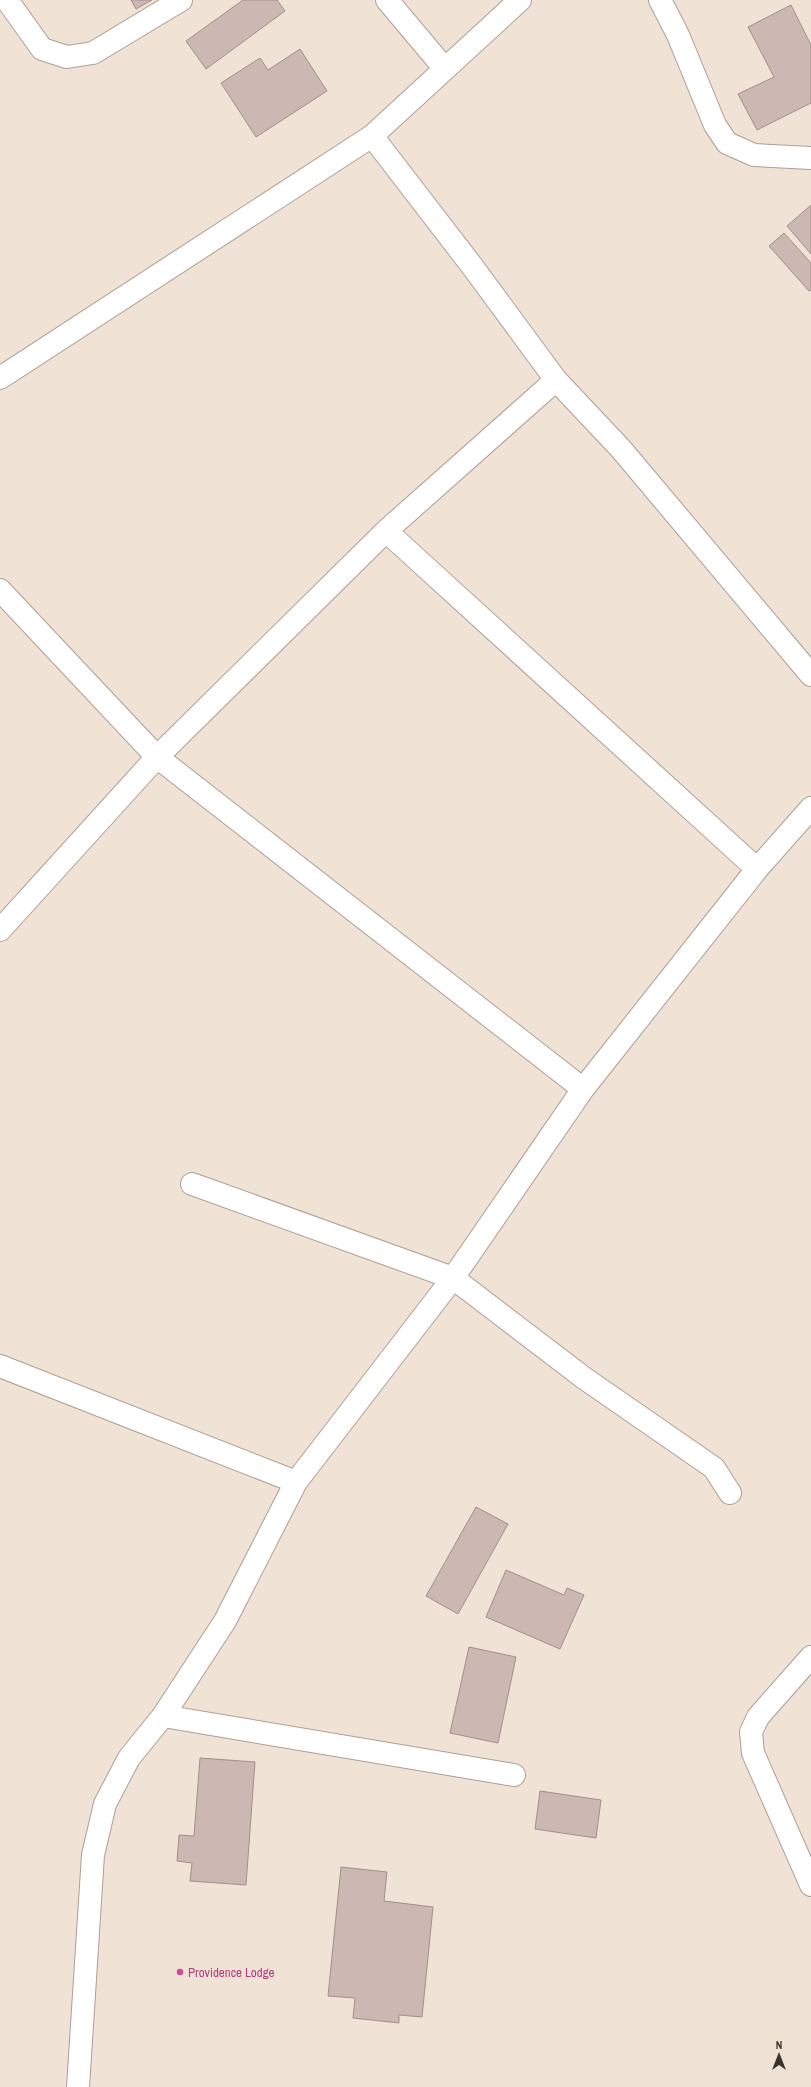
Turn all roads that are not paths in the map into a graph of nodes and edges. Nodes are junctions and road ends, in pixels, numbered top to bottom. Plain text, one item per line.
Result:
1 (6, 0) edge
2 (181, 0) edge
3 (387, 0) edge
4 (520, 0) edge
5 (660, 0) edge
6 (445, 69) junction
7 (372, 136) junction
8 (811, 158) edge
9 (0, 378) edge
10 (556, 380) junction
11 (386, 532) junction
12 (0, 590) edge
13 (811, 675) edge
14 (157, 757) junction
15 (811, 808) edge
16 (757, 869) junction
17 (0, 930) edge
18 (583, 1089) junction
19 (192, 1184) dead end
20 (453, 1278) junction
21 (0, 1366) edge
22 (296, 1482) junction
23 (730, 1493) dead end
24 (811, 1657) edge
25 (163, 1716) junction
26 (514, 1775) dead end
27 (811, 1885) edge
28 (78, 2087) edge

1 - 2 street
3 - 6 street
4 - 6 street
5 - 8 street
6 - 7 street
7 - 9 street
7 - 10 street
10 - 11 street
10 - 13 street
11 - 14 street
11 - 16 street
12 - 14 street
14 - 17 street
14 - 18 street
15 - 16 street
16 - 18 street
18 - 20 street
19 - 20 street
20 - 22 street
20 - 23 street
21 - 22 street
22 - 25 street
24 - 27 street
25 - 26 street
25 - 28 street

